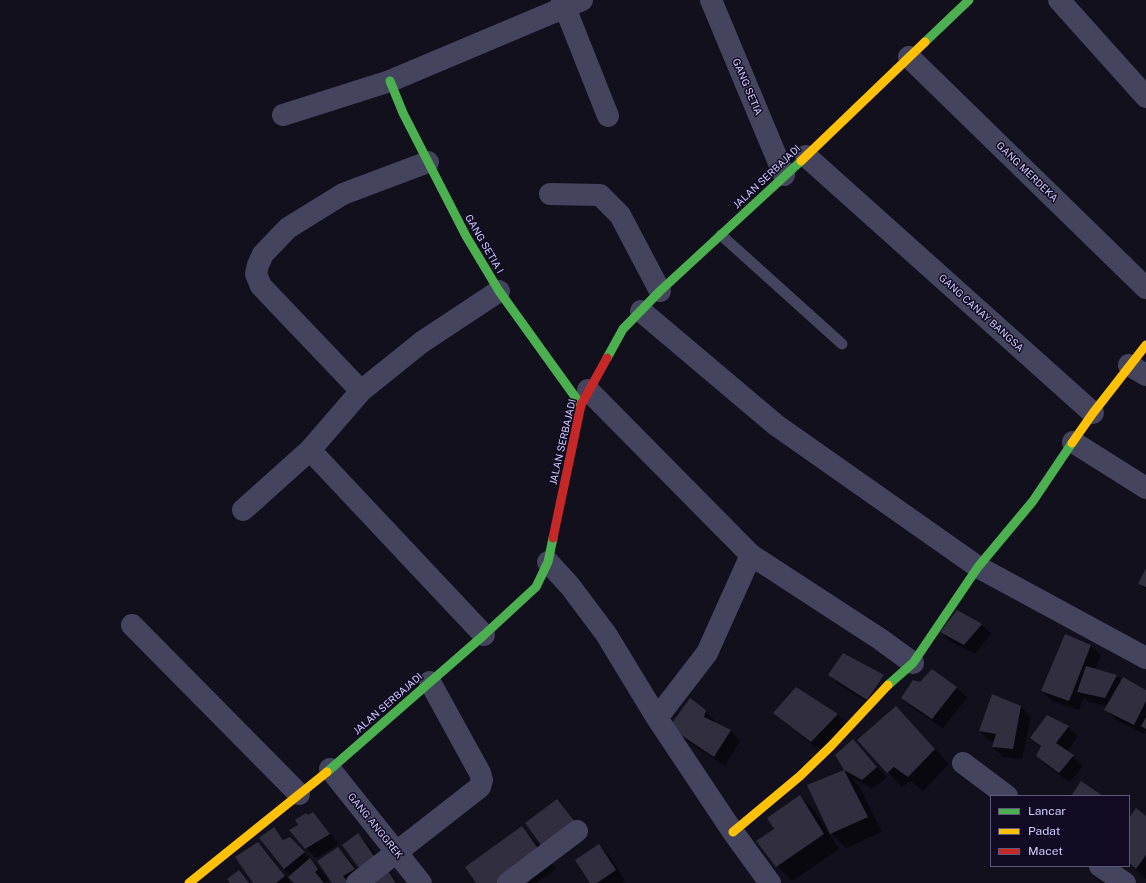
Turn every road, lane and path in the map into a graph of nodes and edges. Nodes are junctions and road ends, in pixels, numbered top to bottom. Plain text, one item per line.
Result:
1 (711, 0) edge
2 (969, 0) edge
3 (1059, 0) edge
4 (569, 2) edge
5 (909, 57) junction
6 (390, 81) junction
7 (1146, 97) edge
8 (283, 115) dead end
9 (608, 116) dead end
10 (806, 156) junction
11 (428, 162) junction
12 (784, 175) junction
13 (550, 194) dead end
14 (721, 235) junction
15 (1146, 288) edge
16 (499, 291) junction
17 (660, 291) junction
18 (640, 311) junction
19 (842, 344) dead end
20 (1146, 345) edge
21 (1138, 370) edge
22 (361, 391) junction
23 (584, 397) junction
24 (1093, 413) junction
25 (1073, 442) junction
26 (310, 450) junction
27 (1146, 488) edge
28 (243, 510) dead end
29 (751, 555) junction
30 (548, 562) junction
31 (978, 567) junction
32 (132, 625) dead end
33 (484, 635) junction
34 (1146, 657) edge
35 (913, 664) junction
36 (430, 682) junction
37 (657, 718) junction
38 (964, 763) dead end
39 (330, 769) junction
40 (299, 794) junction
41 (1006, 795) edge
42 (577, 831) dead end
43 (733, 832) junction
44 (397, 853) junction
45 (1101, 867) edge
46 (189, 883) edge
47 (356, 883) edge
48 (421, 883) edge
49 (508, 883) edge
50 (770, 883) edge
51 (1125, 883) edge

1 - 12 street, GANG SETIA
2 - 5 street, JALAN SERBAJADI
3 - 7 street
4 - 6 street
4 - 9 street
5 - 10 street, JALAN SERBAJADI
5 - 15 street, GANG MERDEKA
6 - 8 street
6 - 11 street, GANG SETIA I
10 - 12 street, JALAN SERBAJADI
10 - 24 street, GANG CANAY BANGSA
11 - 16 street, GANG SETIA I
11 - 22 street
12 - 14 street, JALAN SERBAJADI
13 - 17 street
14 - 17 street, JALAN SERBAJADI
14 - 19 lane
16 - 22 street
16 - 23 street, GANG SETIA I
17 - 18 street, JALAN SERBAJADI
18 - 23 street, JALAN SERBAJADI
18 - 31 street
20 - 21 street
21 - 24 street
22 - 26 street
23 - 29 street
23 - 30 street, JALAN SERBAJADI
24 - 25 street
25 - 27 street
25 - 31 street
26 - 28 street
26 - 33 street
29 - 35 street
29 - 37 street
30 - 33 street, JALAN SERBAJADI
30 - 37 street
31 - 34 street
31 - 35 street
32 - 40 street
33 - 36 street, JALAN SERBAJADI
35 - 43 street
36 - 39 street, JALAN SERBAJADI
36 - 44 street
37 - 43 street
38 - 41 street
39 - 40 street, JALAN SERBAJADI
39 - 44 street, GANG ANGGREK
40 - 46 street, JALAN SERBAJADI
42 - 49 street
43 - 50 street
44 - 47 street
44 - 48 street, GANG ANGGREK
45 - 51 street

